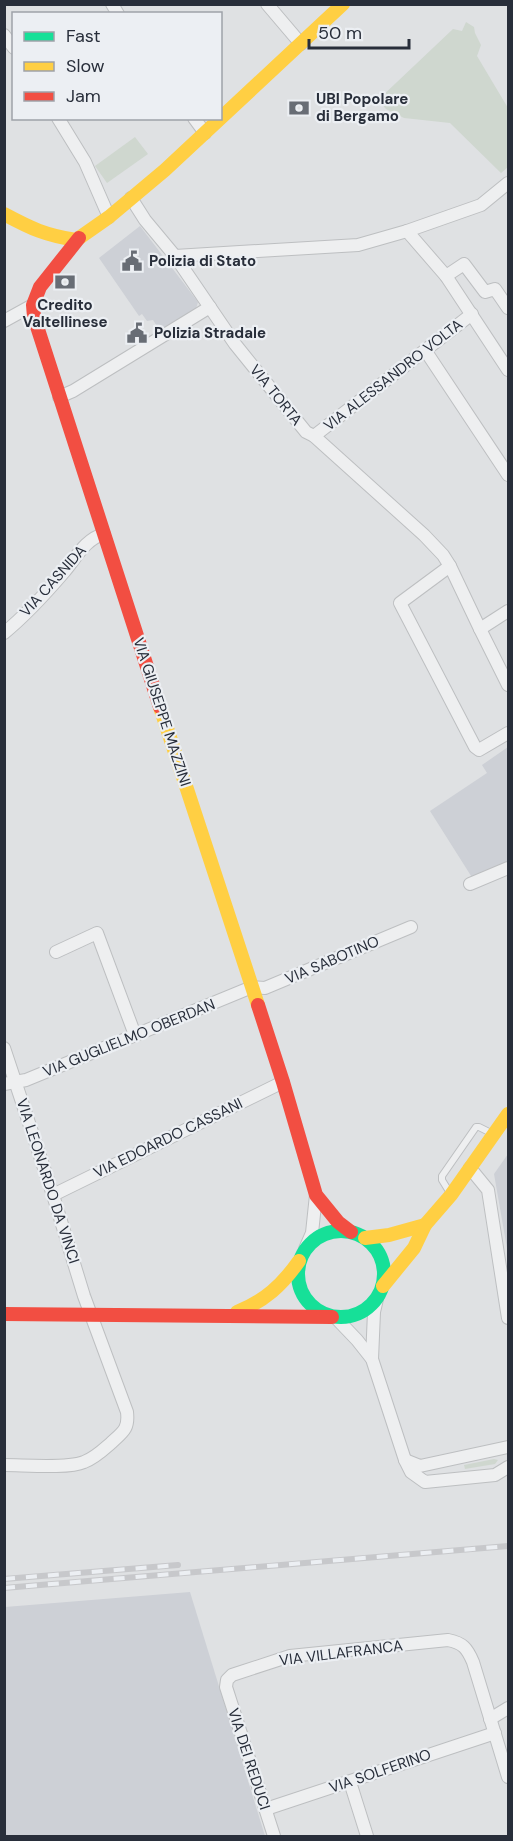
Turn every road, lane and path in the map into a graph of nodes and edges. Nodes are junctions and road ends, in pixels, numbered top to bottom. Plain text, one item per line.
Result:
1 (267, 4) edge
2 (343, 4) edge
3 (301, 44) junction
4 (222, 117) edge
5 (59, 120) edge
6 (195, 120) edge
7 (219, 120) edge
8 (205, 133) junction
9 (508, 183) edge
10 (131, 198) junction
11 (4, 214) edge
12 (109, 216) junction
13 (407, 231) junction
14 (76, 240) junction
15 (175, 256) junction
16 (446, 276) junction
17 (33, 305) junction
18 (210, 307) junction
19 (508, 308) edge
20 (472, 314) junction
21 (4, 321) edge
22 (425, 350) junction
23 (508, 370) edge
24 (59, 397) junction
25 (314, 436) junction
26 (508, 475) edge
27 (104, 534) junction
28 (450, 566) junction
29 (508, 611) edge
30 (480, 629) junction
31 (4, 633) edge
32 (508, 685) edge
33 (508, 733) edge
34 (508, 868) edge
35 (470, 884) dead end
36 (411, 927) dead end
37 (56, 952) dead end
38 (252, 987) junction
39 (135, 1035) junction
40 (4, 1048) edge
41 (283, 1082) junction
42 (10, 1083) edge
43 (508, 1114) edge
44 (494, 1134) junction
45 (470, 1168) junction
46 (53, 1195) junction
47 (316, 1195) junction
48 (451, 1195) junction
49 (425, 1225) junction
50 (351, 1232) junction
51 (365, 1238) junction
52 (302, 1255) junction
53 (380, 1293) junction
54 (4, 1314) edge
55 (92, 1314) junction
56 (225, 1316) junction
57 (334, 1317) junction
58 (508, 1318) edge
59 (372, 1359) junction
60 (503, 1448) edge
61 (405, 1460) junction
62 (4, 1465) edge
63 (505, 1469) edge
64 (227, 1680) joint
65 (508, 1708) edge
66 (490, 1719) junction
67 (495, 1733) junction
68 (508, 1777) edge
69 (350, 1782) junction
70 (266, 1809) junction
71 (274, 1836) edge
72 (367, 1836) edge

1 - 3 street
2 - 3 street
3 - 4 street
5 - 12 street
6 - 8 street
7 - 8 street
8 - 10 street
9 - 13 street
10 - 12 street
10 - 15 street, VIA TORTA
11 - 14 street
12 - 14 street
13 - 15 street
13 - 16 street
14 - 17 street
15 - 18 street, VIA TORTA
16 - 19 street
16 - 20 street
17 - 21 street
17 - 24 street, VIA GIUSEPPE MAZZINI
18 - 24 street
18 - 25 street, VIA TORTA
20 - 22 street, VIA ALESSANDRO VOLTA
20 - 23 street
22 - 25 street, VIA ALESSANDRO VOLTA
22 - 26 street
24 - 27 street, VIA GIUSEPPE MAZZINI
25 - 28 street, VIA TORTA
27 - 31 street, VIA CASNIDA
27 - 38 street, VIA GIUSEPPE MAZZINI
28 - 30 street, VIA TORTA
28 - 33 street
29 - 30 street
30 - 32 street, VIA TORTA
34 - 35 street
36 - 38 street, VIA SABOTINO
37 - 39 street
38 - 39 street, VIA GUGLIELMO OBERDAN
38 - 41 street, VIA GIUSEPPE MAZZINI
39 - 42 street, VIA GUGLIELMO OBERDAN
40 - 42 street, VIA LEONARDO DA VINCI
41 - 46 street, VIA EDOARDO CASSANI
41 - 47 street, VIA GIUSEPPE MAZZINI
42 - 46 street, VIA LEONARDO DA VINCI
43 - 44 street
44 - 45 street
44 - 48 lane
45 - 48 street
45 - 58 street
46 - 55 street, VIA LEONARDO DA VINCI
47 - 50 street, VIA GIUSEPPE MAZZINI
47 - 52 street, VIA GIUSEPPE MAZZINI
48 - 49 street
49 - 51 street
49 - 53 street
50 - 51 street
50 - 52 street
51 - 53 street
52 - 56 street
52 - 57 street
53 - 57 street
53 - 59 street
54 - 55 street
55 - 56 street
55 - 62 street, VIA LEONARDO DA VINCI
56 - 57 street
57 - 59 street
59 - 61 street
60 - 61 street
60 - 63 street
61 - 63 street
64 - 66 street, VIA VILLAFRANCA
64 - 70 street, VIA DEI REDUCI
65 - 66 street
66 - 67 street
67 - 68 street
67 - 69 street, VIA SOLFERINO
69 - 70 street, VIA SOLFERINO
69 - 72 street
70 - 71 street, VIA DEI REDUCI

